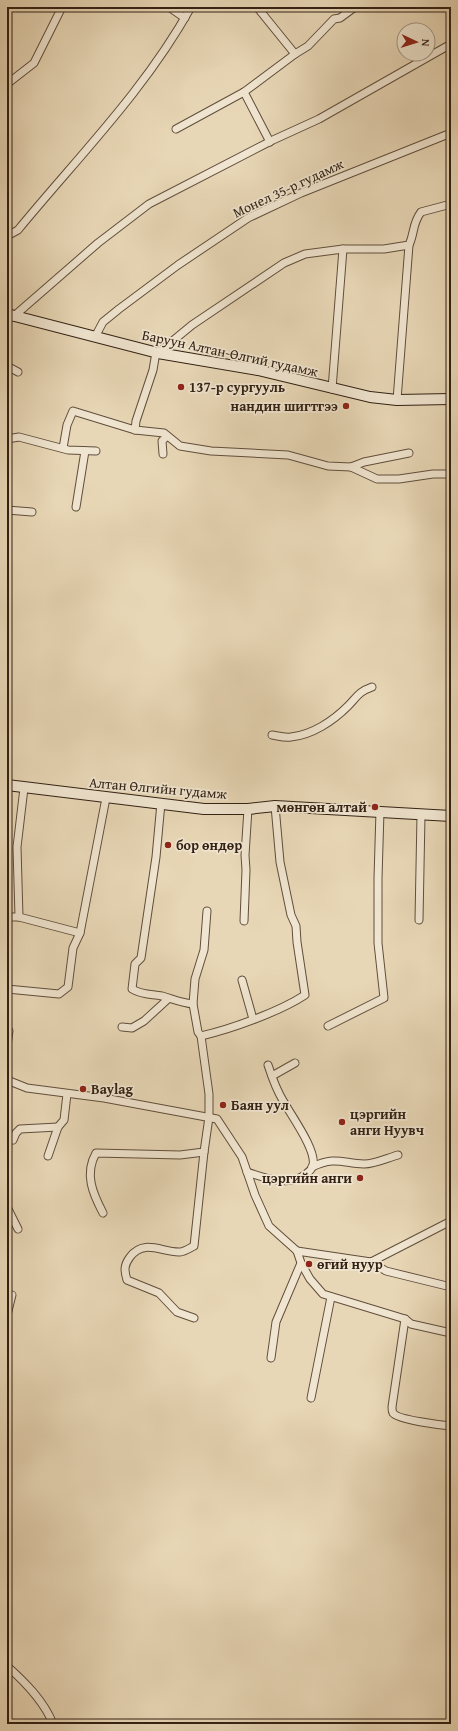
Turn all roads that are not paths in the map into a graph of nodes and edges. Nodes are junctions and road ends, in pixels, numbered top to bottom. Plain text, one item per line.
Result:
1 (62, 7) edge
2 (169, 7) edge
3 (191, 7) edge
4 (257, 7) edge
5 (355, 7) edge
6 (185, 18) junction
7 (451, 44) edge
8 (295, 54) junction
9 (7, 84) edge
10 (244, 92) junction
11 (176, 129) dead end
12 (451, 133) edge
13 (270, 142) junction
14 (451, 204) edge
15 (7, 236) edge
16 (409, 245) junction
17 (343, 249) junction
18 (10, 315) edge
19 (95, 337) junction
20 (157, 353) junction
21 (7, 366) edge
22 (18, 372) dead end
23 (332, 389) junction
24 (451, 399) edge
25 (397, 400) junction
26 (135, 430) junction
27 (167, 436) junction
28 (7, 439) edge
29 (63, 448) junction
30 (85, 451) junction
31 (96, 451) dead end
32 (409, 453) dead end
33 (163, 454) dead end
34 (350, 467) junction
35 (451, 474) edge
36 (76, 507) dead end
37 (7, 510) edge
38 (32, 512) dead end
39 (372, 687) dead end
40 (272, 735) dead end
41 (7, 785) edge
42 (24, 788) junction
43 (106, 798) junction
44 (161, 803) junction
45 (275, 806) junction
46 (248, 809) junction
47 (380, 811) junction
48 (421, 814) junction
49 (451, 816) edge
50 (208, 911) dead end
51 (7, 917) edge
52 (18, 917) junction
53 (419, 920) dead end
54 (244, 921) dead end
55 (80, 933) junction
56 (242, 980) dead end
57 (7, 988) edge
58 (168, 999) junction
59 (193, 1004) junction
60 (253, 1019) junction
61 (328, 1026) dead end
62 (122, 1027) dead end
63 (9, 1031) dead end
64 (201, 1036) junction
65 (7, 1046) edge
66 (295, 1063) dead end
67 (268, 1065) dead end
68 (272, 1076) junction
69 (7, 1080) edge
70 (67, 1094) junction
71 (209, 1117) junction
72 (58, 1127) junction
73 (13, 1140) dead end
74 (204, 1152) junction
75 (398, 1155) dead end
76 (48, 1156) dead end
77 (312, 1167) junction
78 (247, 1172) junction
79 (7, 1207) edge
80 (103, 1213) dead end
81 (451, 1221) edge
82 (18, 1229) dead end
83 (297, 1250) junction
84 (371, 1262) junction
85 (301, 1264) junction
86 (451, 1287) edge
87 (12, 1295) dead end
88 (331, 1296) junction
89 (7, 1315) edge
90 (194, 1318) dead end
91 (405, 1319) junction
92 (451, 1333) edge
93 (271, 1358) dead end
94 (311, 1398) dead end
95 (451, 1426) edge
96 (7, 1666) edge
97 (53, 1724) edge

1 - 9 street
2 - 6 street
3 - 6 street
4 - 8 street
5 - 8 street
6 - 15 street
7 - 13 street
8 - 10 street
10 - 11 street
10 - 13 street
12 - 19 street, Монел 35-р гудамж
13 - 18 street
14 - 16 street
16 - 17 street
16 - 25 street
17 - 20 street
17 - 23 street
18 - 19 main road, Баруун Алтан-Өлгий гудамж
19 - 20 main road, Баруун Алтан-Өлгий гудамж
20 - 23 main road, Баруун Алтан-Өлгий гудамж
20 - 26 street
21 - 22 street
23 - 25 main road, Баруун Алтан-Өлгий гудамж
24 - 25 main road, Баруун Алтан-Өлгий гудамж
26 - 27 street
26 - 29 street
27 - 33 street
27 - 34 street
28 - 29 street
29 - 30 street
30 - 31 street
30 - 36 street
32 - 34 street
34 - 35 street
37 - 38 street
39 - 40 street
41 - 42 main road, Алтан Өлгийн гудамж
42 - 43 main road, Алтан Өлгийн гудамж
42 - 52 street
43 - 44 main road, Алтан Өлгийн гудамж
43 - 55 street
44 - 46 main road, Алтан Өлгийн гудамж
44 - 58 street
45 - 46 main road, Алтан Өлгийн гудамж
45 - 47 main road, Алтан Өлгийн гудамж
45 - 60 street
46 - 54 street
47 - 48 main road, Алтан Өлгийн гудамж
47 - 61 street
48 - 49 main road, Алтан Өлгийн гудамж
48 - 53 street
50 - 59 street
51 - 52 street
52 - 55 street
55 - 57 street
56 - 60 street
58 - 59 street
58 - 62 street
59 - 64 street
60 - 64 street
63 - 65 street
64 - 71 street
66 - 68 street
67 - 68 street
68 - 77 street
69 - 70 street
70 - 71 street
70 - 72 street
71 - 74 street
71 - 78 street
72 - 73 street
72 - 76 street
74 - 80 street
74 - 90 street
75 - 77 street
77 - 78 street
78 - 83 street
79 - 82 street
81 - 84 street
83 - 84 street
83 - 85 street
84 - 86 street
85 - 88 street
85 - 93 street
87 - 89 street
88 - 91 street
88 - 94 street
91 - 92 street
91 - 95 street
96 - 97 street

